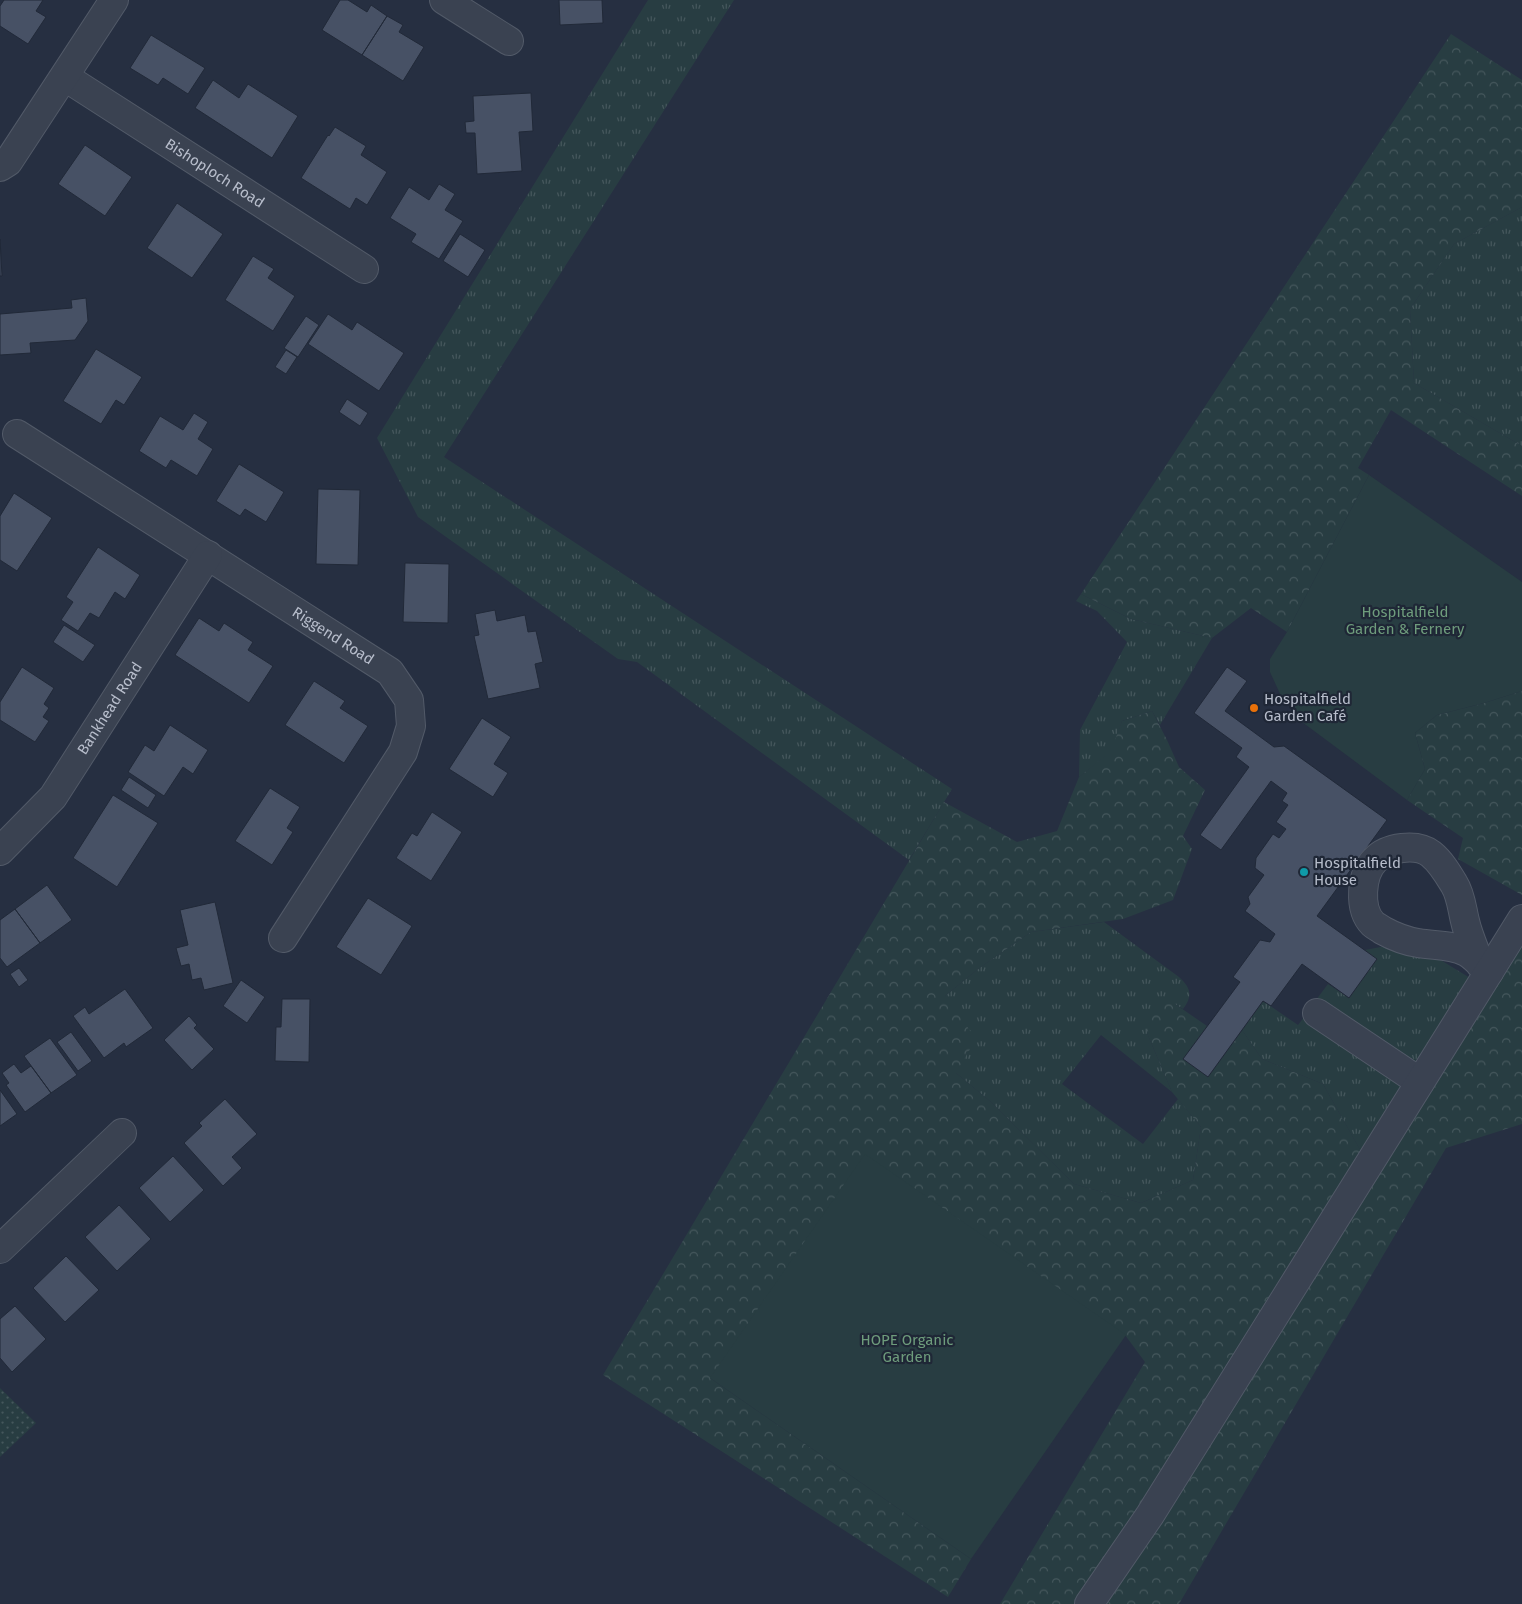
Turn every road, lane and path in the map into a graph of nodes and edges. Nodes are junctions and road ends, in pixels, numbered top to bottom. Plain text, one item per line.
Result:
1 (114, 0) edge
2 (444, 0) edge
3 (509, 41) dead end
4 (65, 77) junction
5 (0, 167) edge
6 (364, 269) dead end
7 (17, 434) dead end
8 (208, 555) junction
9 (3, 843) edge
10 (1522, 918) edge
11 (283, 938) dead end
12 (1484, 968) junction
13 (1317, 1013) dead end
14 (1420, 1082) junction
15 (122, 1133) dead end
16 (0, 1249) edge
17 (1089, 1604) edge

1 - 4 street
2 - 3 street
4 - 5 street
4 - 6 street, Bishoploch Road
7 - 8 street, Riggend Road
8 - 9 street, Bankhead Road
8 - 11 street, Riggend Road
10 - 12 street
12 - 12 street
12 - 14 street
13 - 14 street
14 - 17 street
15 - 16 street

